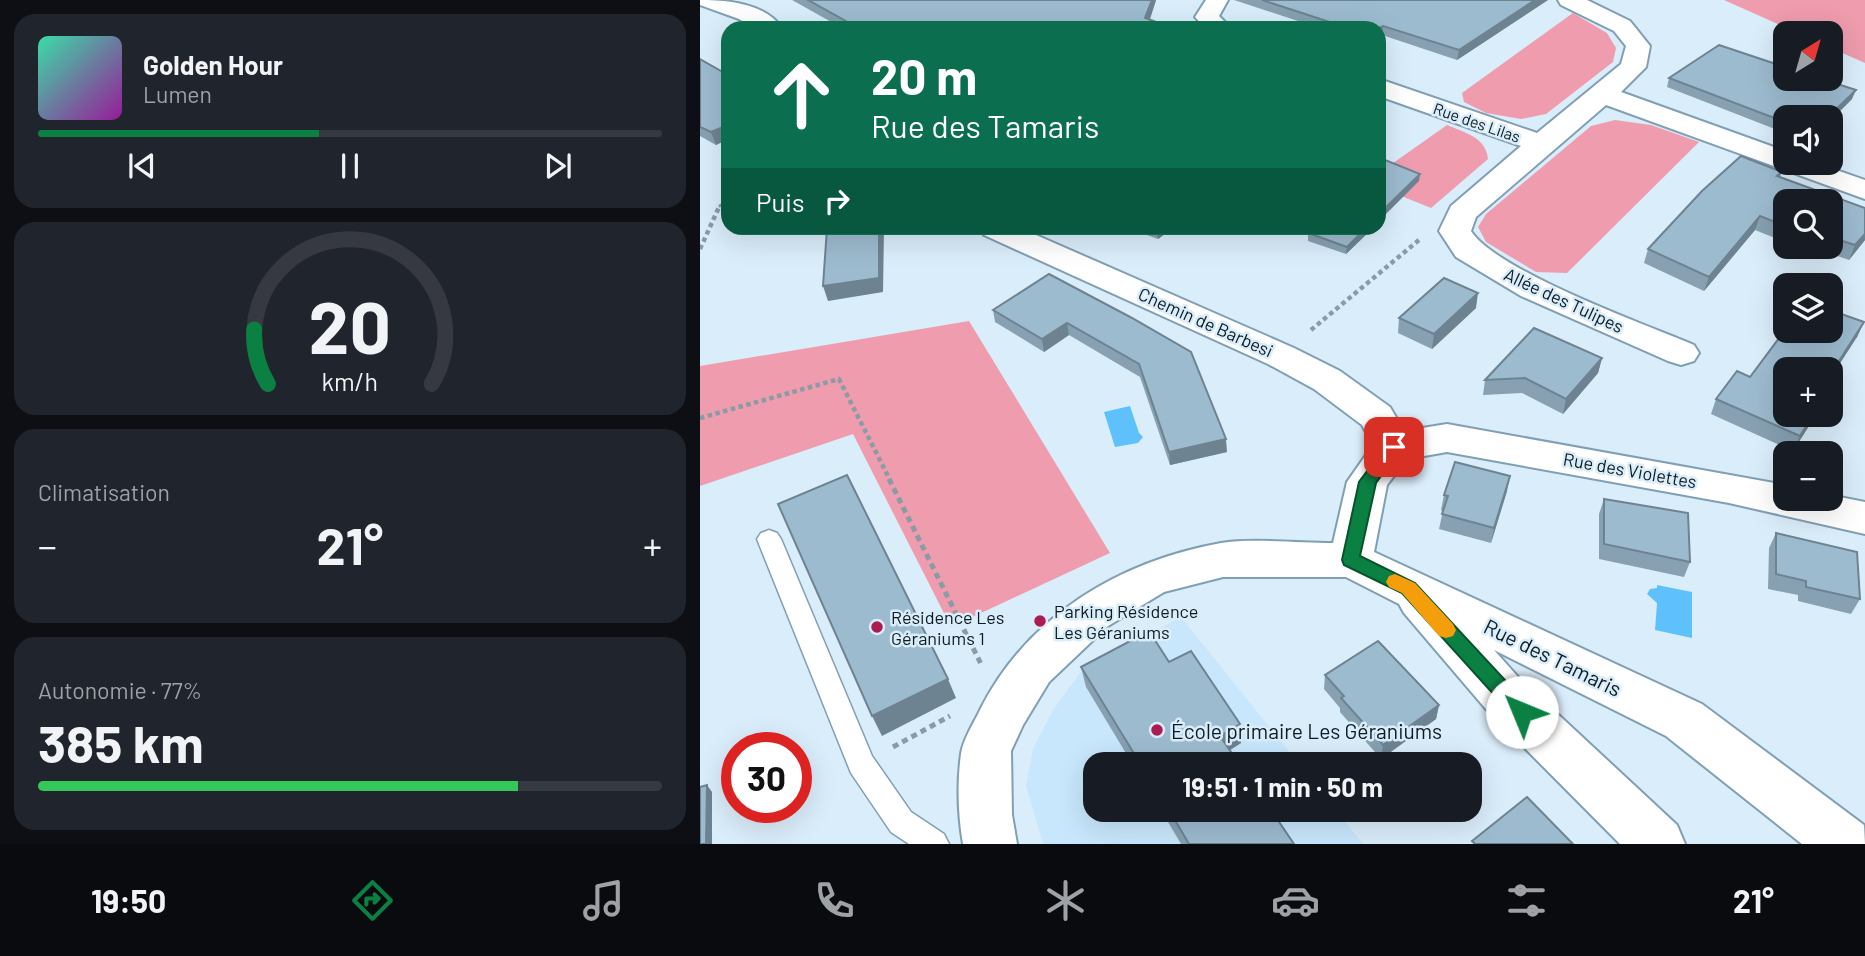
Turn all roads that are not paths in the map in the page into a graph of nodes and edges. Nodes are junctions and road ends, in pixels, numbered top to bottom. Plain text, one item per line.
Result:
1 (708, 0) edge
2 (1217, 0) edge
3 (1569, 0) edge
4 (758, 21) edge
5 (1211, 21) edge
6 (1386, 89) edge
7 (1603, 95) junction
8 (1541, 144) junction
9 (1773, 157) edge
10 (1827, 175) edge
11 (1863, 187) edge
12 (1011, 235) edge
13 (1681, 353) dead end
14 (1394, 447) junction
15 (1865, 518) edge
16 (769, 539) dead end
17 (1351, 560) junction
18 (1409, 588) junction
19 (934, 844) edge
20 (990, 844) edge
21 (1658, 844) edge
22 (1845, 844) edge

1 - 4 street
2 - 5 street
3 - 7 street, Rue des Lilas
6 - 8 street, Rue des Lilas
7 - 8 street, Rue des Lilas
7 - 9 street
8 - 13 street, Allée des Tulipes
10 - 11 street
12 - 14 street, Chemin de Barbesi
14 - 15 street, Rue des Violettes
14 - 17 street
16 - 19 lane
17 - 18 street, Rue des Tamaris
17 - 20 street
18 - 21 street
18 - 22 street, Rue des Tamaris

